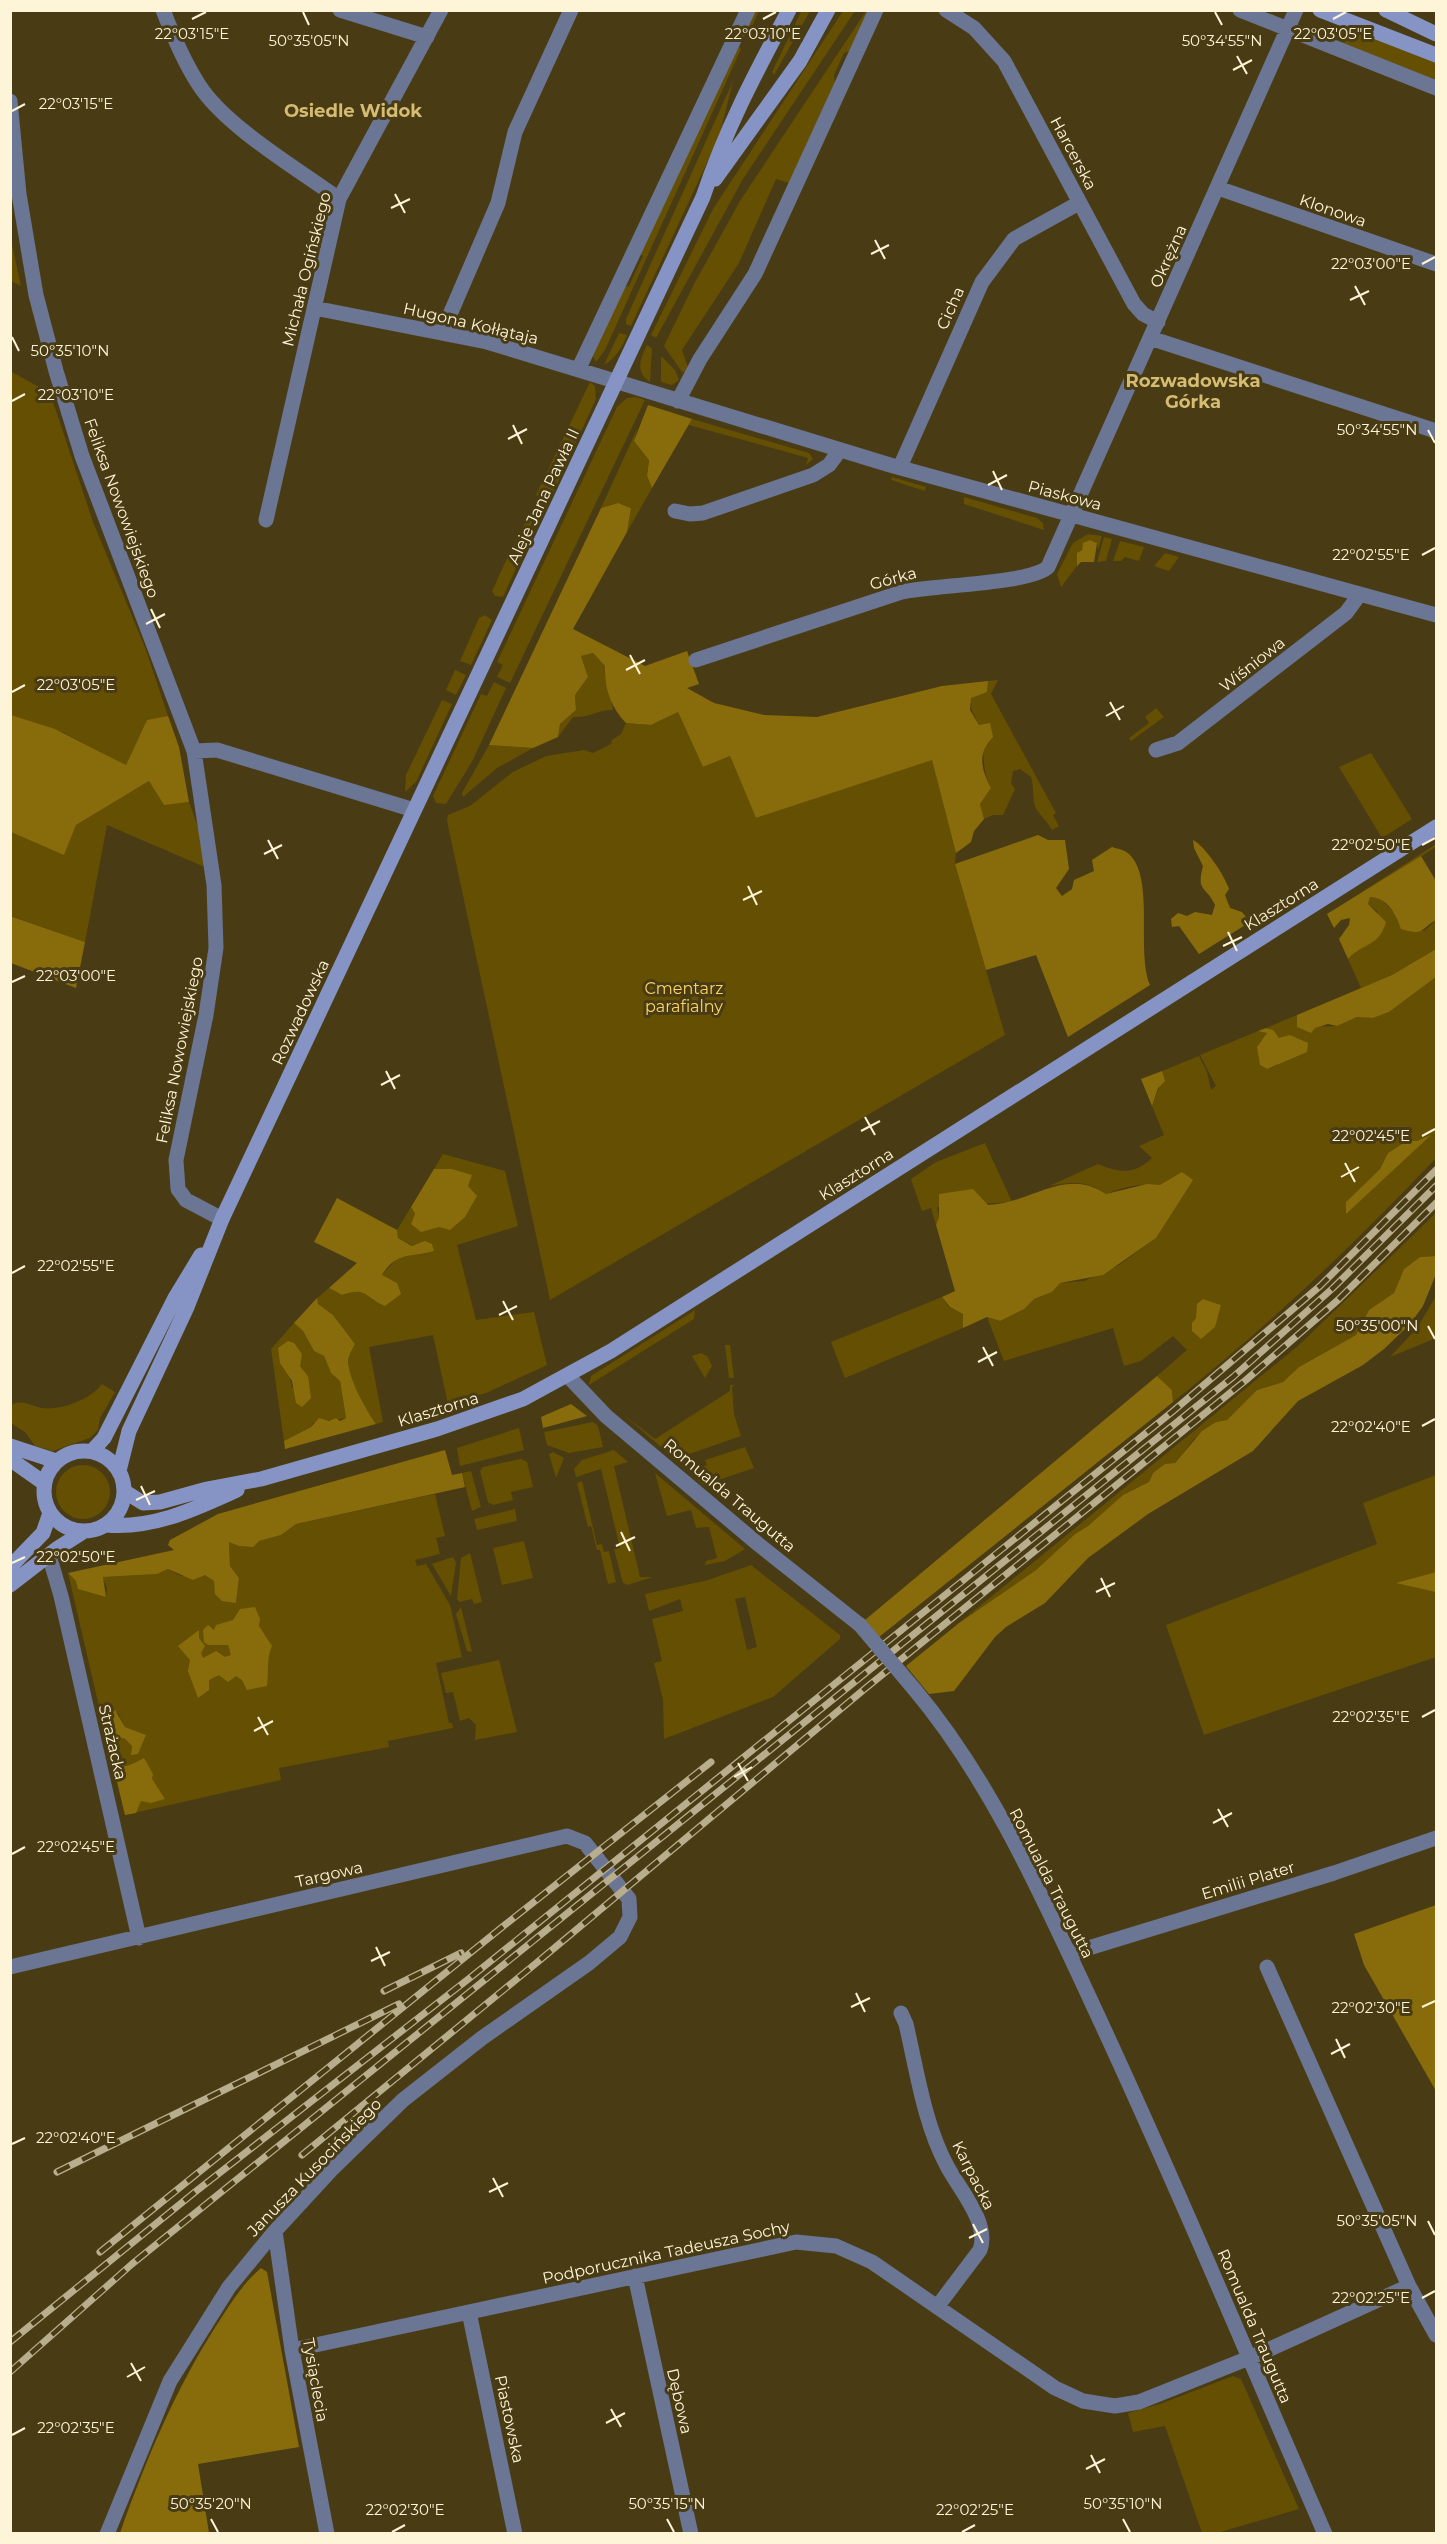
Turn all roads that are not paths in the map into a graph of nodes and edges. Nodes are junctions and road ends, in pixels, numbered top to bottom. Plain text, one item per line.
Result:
1 (163, 10) edge
2 (340, 10) edge
3 (441, 10) edge
4 (571, 10) edge
5 (748, 10) edge
6 (789, 10) edge
7 (828, 10) edge
8 (876, 10) edge
9 (946, 10) edge
10 (1240, 10) edge
11 (1296, 10) edge
12 (1320, 10) edge
13 (1386, 10) edge
14 (1288, 28) junction
15 (1437, 34) edge
16 (427, 37) junction
17 (1437, 55) edge
18 (1437, 88) edge
19 (10, 101) edge
20 (1218, 188) junction
21 (703, 197) junction
22 (339, 199) junction
23 (1079, 203) junction
24 (1437, 264) edge
25 (314, 308) junction
26 (1158, 321) junction
27 (442, 333) junction
28 (1150, 339) junction
29 (579, 368) junction
30 (617, 381) junction
31 (678, 402) junction
32 (1437, 431) edge
33 (840, 450) junction
34 (900, 467) junction
35 (675, 511) dead end
36 (1070, 515) junction
37 (266, 520) dead end
38 (1360, 594) junction
39 (1437, 615) edge
40 (696, 660) dead end
41 (1156, 750) dead end
42 (194, 751) junction
43 (414, 810) junction
44 (1437, 827) edge
45 (219, 1224) junction
46 (568, 1376) junction
47 (10, 1446) edge
48 (92, 1451) junction
49 (10, 1459) edge
50 (56, 1461) junction
51 (119, 1471) junction
52 (261, 1479) junction
53 (44, 1483) junction
54 (124, 1491) junction
55 (50, 1513) junction
56 (106, 1525) junction
57 (83, 1532) junction
58 (49, 1555) junction
59 (10, 1567) edge
60 (10, 1585) edge
61 (1437, 1838) edge
62 (629, 1899) joint
63 (139, 1938) junction
64 (1069, 1954) junction
65 (10, 1967) edge
66 (1267, 1967) dead end
67 (901, 2013) dead end
68 (275, 2231) junction
69 (635, 2276) junction
70 (1409, 2286) junction
71 (938, 2307) junction
72 (469, 2312) junction
73 (1437, 2335) edge
74 (292, 2350) junction
75 (1249, 2358) junction
76 (107, 2534) edge
77 (327, 2534) edge
78 (515, 2534) edge
79 (691, 2534) edge
80 (1325, 2534) edge

1 - 22 street
2 - 16 street
3 - 16 street, Michała Ogińskiego
4 - 27 street
5 - 29 street
6 - 21 street, Aleje Jana Pawła II
7 - 21 street, Aleje Jana Pawła II
8 - 31 street
9 - 23 street, Harcerska
10 - 14 street
11 - 14 street, Okrężna
12 - 17 street
13 - 15 street
14 - 18 street
14 - 20 street, Okrężna
16 - 22 street, Michała Ogińskiego
19 - 42 street, Feliksa Nowowiejskiego
20 - 24 street, Klonowa
20 - 26 street, Okrężna
21 - 30 street, Aleje Jana Pawła II
22 - 25 street, Michała Ogińskiego
23 - 26 street, Harcerska
23 - 34 street, Cicha
25 - 27 street, Hugona Kołłątaja
25 - 37 street, Michała Ogińskiego
26 - 28 street, Okrężna
27 - 29 street, Hugona Kołłątaja
28 - 32 street
28 - 36 street, Okrężna
29 - 30 street, Hugona Kołłątaja
30 - 31 street, Piaskowa
30 - 43 street, Aleje Jana Pawła II
31 - 33 street, Piaskowa
33 - 34 street, Piaskowa
33 - 35 street
34 - 36 street, Piaskowa
36 - 38 street, Piaskowa
36 - 40 street, Górka
38 - 39 street, Piaskowa
38 - 41 street, Wiśniowa
42 - 43 street
42 - 45 street, Feliksa Nowowiejskiego
43 - 45 street, Rozwadowska
44 - 46 street, Klasztorna
45 - 48 street, Rozwadowska
45 - 51 street, Rozwadowska
46 - 52 street, Klasztorna
46 - 64 street, Romualda Traugutta, bridge
47 - 50 street
48 - 50 street
48 - 51 street
49 - 53 street
50 - 53 street
51 - 54 street
52 - 54 street, Klasztorna
52 - 56 street, Klasztorna
53 - 55 street
54 - 56 street
55 - 57 street
55 - 59 street
56 - 57 street
57 - 58 street
58 - 60 street
58 - 63 street, Strażacka
61 - 64 street, Emilii Plater
62 - 63 street, Targowa
62 - 68 street, Janusza Kusocińskiego
63 - 65 street, Targowa
64 - 75 street, Romualda Traugutta
66 - 70 street
67 - 71 street, Karpacka
68 - 74 street, Tysiąclecia
68 - 76 street, Janusza Kusocińskiego
69 - 71 street, Podporucznika Tadeusza Sochy
69 - 72 street, Podporucznika Tadeusza Sochy
69 - 79 street, Dębowa
70 - 73 street
70 - 75 street, Podporucznika Tadeusza Sochy
71 - 75 street, Podporucznika Tadeusza Sochy
72 - 74 street, Podporucznika Tadeusza Sochy
72 - 78 street, Piastowska
74 - 77 street, Tysiąclecia
75 - 80 street, Romualda Traugutta

